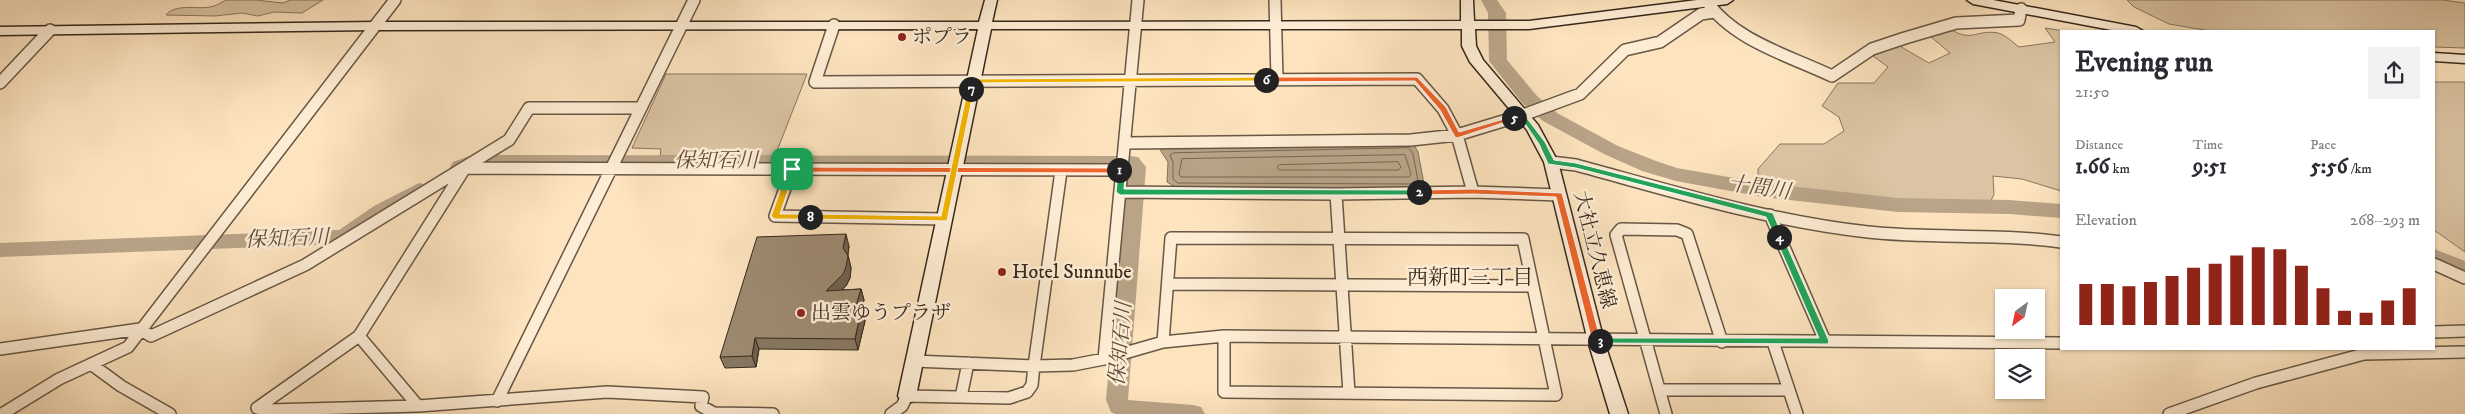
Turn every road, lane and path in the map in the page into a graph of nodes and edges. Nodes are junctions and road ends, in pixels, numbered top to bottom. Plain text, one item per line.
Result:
1 (395, 0) edge
2 (694, 0) edge
3 (991, 0) edge
4 (1138, 0) edge
5 (1275, 0) edge
6 (1467, 0) edge
7 (1727, 0) edge
8 (1973, 0) edge
9 (1709, 5) edge
10 (2021, 9) junction
11 (986, 24) junction
12 (1136, 24) junction
13 (1276, 24) junction
14 (834, 25) junction
15 (376, 26) junction
16 (682, 26) junction
17 (1467, 26) junction
18 (50, 30) junction
19 (2131, 30) edge
20 (0, 31) edge
21 (2435, 57) edge
22 (2465, 59) edge
23 (1277, 80) junction
24 (972, 81) junction
25 (1129, 81) junction
26 (0, 83) edge
27 (640, 108) junction
28 (1523, 115) junction
29 (1457, 135) junction
30 (1126, 143) junction
31 (1551, 162) junction
32 (612, 166) junction
33 (465, 168) junction
34 (792, 169) junction
35 (1122, 170) junction
36 (955, 171) junction
37 (1062, 171) junction
38 (1120, 192) junction
39 (1473, 192) junction
40 (1336, 194) junction
41 (1559, 195) junction
42 (1770, 215) junction
43 (944, 219) junction
44 (1339, 237) junction
45 (2060, 242) edge
46 (2435, 264) edge
47 (2465, 278) edge
48 (1169, 284) junction
49 (1342, 285) junction
50 (1533, 286) junction
51 (140, 329) junction
52 (2465, 331) edge
53 (2435, 332) edge
54 (359, 336) junction
55 (1224, 336) junction
56 (1345, 336) junction
57 (1545, 338) junction
58 (1596, 341) junction
59 (1825, 341) junction
60 (1163, 342) junction
61 (1644, 342) junction
62 (1722, 342) junction
63 (1773, 342) junction
64 (2060, 343) edge
65 (0, 349) edge
66 (2465, 352) edge
67 (1104, 359) junction
68 (914, 361) junction
69 (968, 363) junction
70 (92, 364) junction
71 (1034, 366) junction
72 (1660, 390) junction
73 (1788, 390) junction
74 (1349, 393) junction
75 (907, 396) junction
76 (961, 397) junction
77 (497, 400) junction
78 (418, 406) junction
79 (252, 411) edge
80 (2, 414) edge
81 (170, 414) edge
82 (772, 414) edge
83 (891, 414) edge
84 (1619, 414) edge
85 (1666, 414) edge
86 (1797, 414) edge
87 (2169, 414) edge

1 - 15 street
2 - 16 street
3 - 11 main road
4 - 12 street
5 - 13 street
6 - 17 main road, 大社立久恵線
7 - 9 main road
8 - 10 main road
9 - 10 street
9 - 17 main road
9 - 28 street
10 - 19 main road
11 - 12 main road
11 - 14 main road
11 - 24 main road
12 - 13 main road
12 - 25 street
13 - 17 main road
13 - 23 street
14 - 16 main road
14 - 24 street
15 - 16 main road
15 - 18 main road
15 - 51 street
16 - 27 street
17 - 28 main road, 大社立久恵線
18 - 20 main road
18 - 26 street
21 - 22 main road
23 - 25 street
23 - 29 street
24 - 25 street
24 - 36 main road
25 - 30 street
27 - 32 street
27 - 33 street
28 - 29 street
28 - 31 main road, 大社立久恵線
29 - 30 street
29 - 39 street
30 - 35 street
31 - 41 main road, 大社立久恵線
31 - 42 street
32 - 33 street
32 - 34 street
32 - 77 street
33 - 51 street
33 - 54 street
34 - 36 street
34 - 43 street
35 - 37 street
35 - 38 street
36 - 37 street
36 - 43 main road
37 - 71 street
38 - 40 street
38 - 67 street
39 - 40 street
39 - 41 street
40 - 44 street
41 - 58 main road, 大社立久恵線
42 - 45 street
42 - 59 street
43 - 68 main road
44 - 48 street
44 - 49 street
44 - 50 street
46 - 47 street
48 - 49 street
48 - 60 street
49 - 50 street
49 - 56 street
50 - 57 street
51 - 65 street
51 - 70 street
52 - 53 street
54 - 78 street
54 - 79 street
55 - 56 street
55 - 60 street
55 - 74 street
56 - 57 street
56 - 74 street
57 - 58 street
57 - 74 street
58 - 61 street
58 - 84 main road, 大社立久恵線
59 - 63 street
59 - 64 street
60 - 67 street
61 - 62 street
61 - 62 street
61 - 72 street
62 - 63 street
63 - 73 street
66 - 87 street
67 - 71 street
68 - 69 street
68 - 75 main road
69 - 71 street
69 - 76 street
70 - 80 street
70 - 81 street
71 - 76 street
72 - 73 street
72 - 85 street
73 - 86 street
75 - 76 street
75 - 83 street
77 - 78 street
77 - 82 street
78 - 79 street

